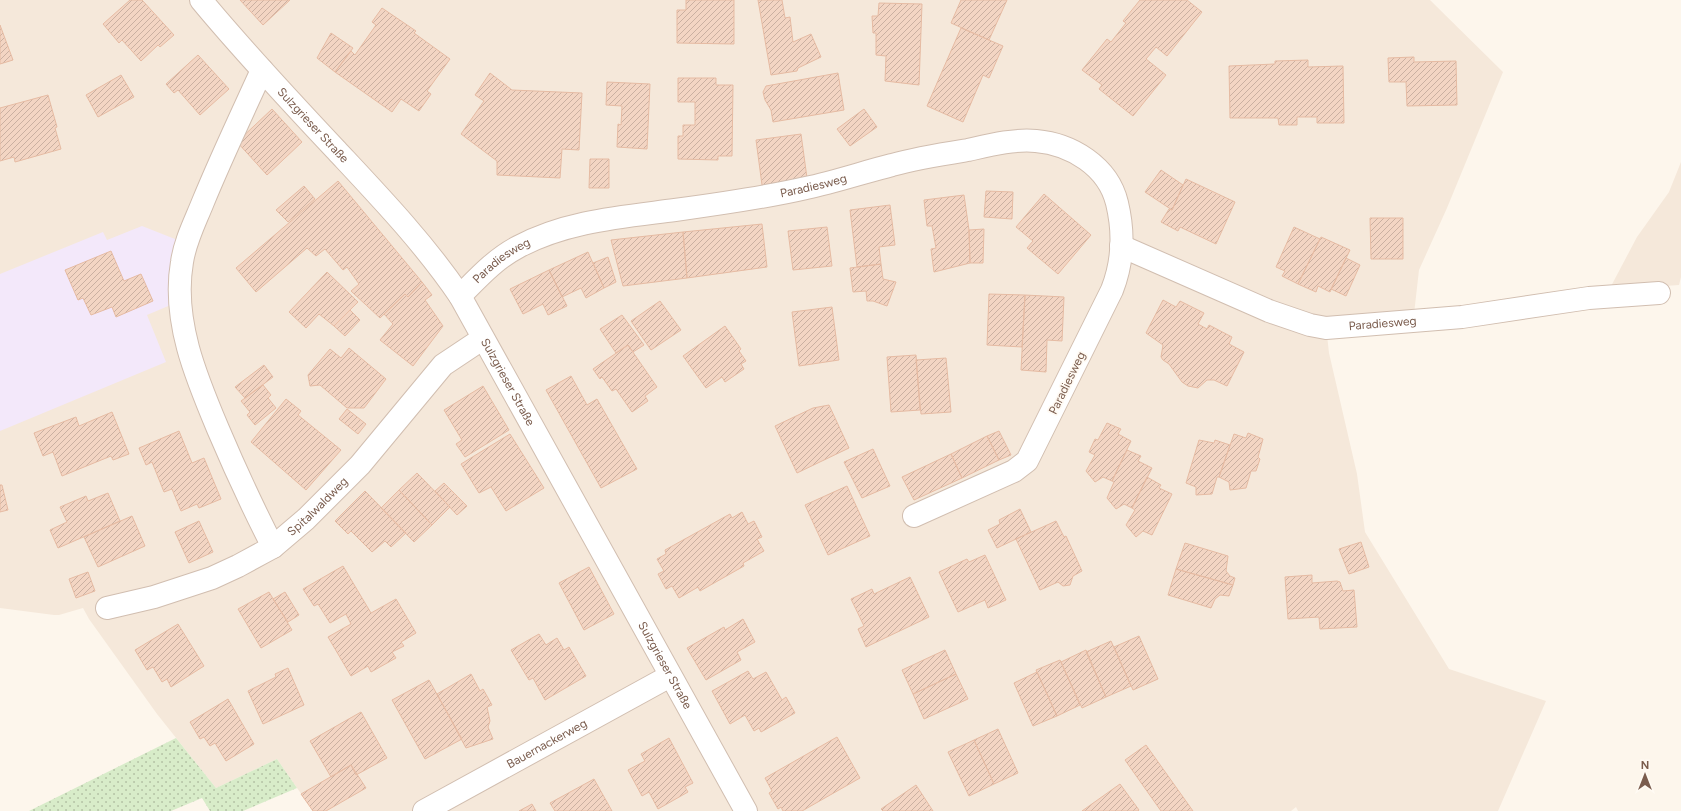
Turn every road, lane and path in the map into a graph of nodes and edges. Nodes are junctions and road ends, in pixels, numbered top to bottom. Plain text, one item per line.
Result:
1 (201, 0) edge
2 (262, 70) junction
3 (1121, 246) junction
4 (1659, 293) dead end
5 (460, 296) junction
6 (482, 339) junction
7 (914, 516) dead end
8 (273, 546) junction
9 (107, 608) dead end
10 (670, 676) junction
11 (424, 811) edge
12 (746, 811) edge

1 - 2 street, Sulzgrieser Straße
2 - 5 street, Sulzgrieser Straße
2 - 8 street
3 - 4 street, Paradiesweg
3 - 5 street, Paradiesweg
3 - 7 street, Paradiesweg
5 - 6 street, Sulzgrieser Straße
6 - 8 street, Spitalwaldweg
6 - 10 street, Sulzgrieser Straße
8 - 9 street, Spitalwaldweg
10 - 11 street, Bauernackerweg
10 - 12 street, Sulzgrieser Straße

